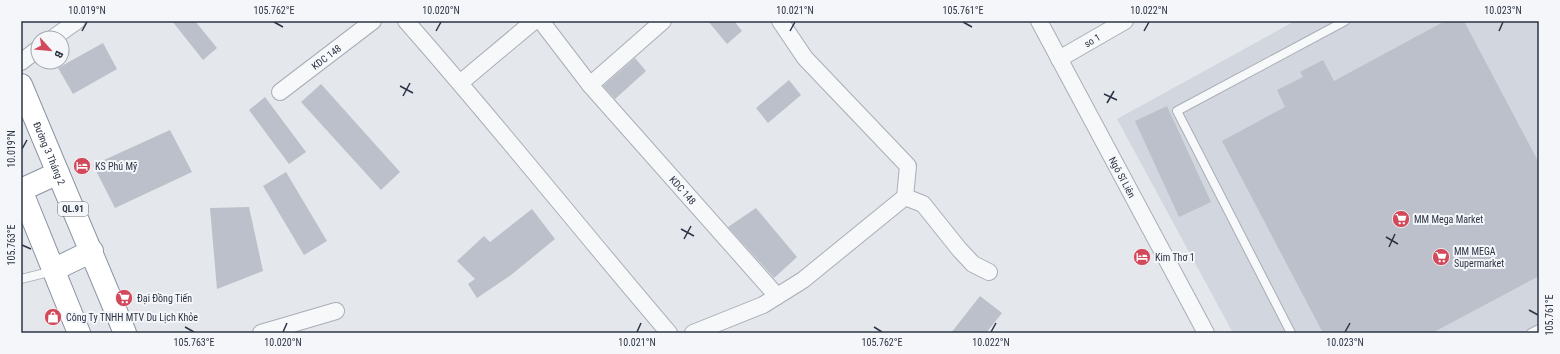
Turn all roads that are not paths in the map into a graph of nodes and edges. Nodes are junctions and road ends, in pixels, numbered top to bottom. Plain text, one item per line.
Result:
1 (77, 21) edge
2 (373, 21) edge
3 (406, 21) edge
4 (534, 21) edge
5 (541, 21) edge
6 (780, 21) edge
7 (1039, 21) edge
8 (1125, 21) edge
9 (1345, 21) edge
10 (658, 23) edge
11 (64, 30) edge
12 (30, 55) edge
13 (1060, 59) junction
14 (21, 62) edge
15 (460, 83) junction
16 (21, 84) edge
17 (590, 85) junction
18 (280, 92) dead end
19 (58, 173) junction
20 (21, 190) edge
21 (905, 197) junction
22 (92, 250) junction
23 (54, 270) junction
24 (989, 272) dead end
25 (21, 279) edge
26 (777, 296) junction
27 (336, 311) dead end
28 (1539, 329) edge
29 (79, 333) edge
30 (125, 333) edge
31 (261, 333) edge
32 (669, 333) edge
33 (693, 333) edge
34 (1206, 333) edge
35 (1291, 333) edge
36 (1531, 333) edge

1 - 11 street
2 - 18 street, KDC 148
3 - 15 street
4 - 15 street
5 - 17 street, KDC 148
6 - 21 street
7 - 13 street, Ngô Sĩ Liên
8 - 13 street, so 1
9 - 35 lane
10 - 17 street
12 - 14 street
13 - 34 street, Ngô Sĩ Liên
15 - 32 street
16 - 19 highway, Đường 3 Tháng 2 / QL.91
17 - 26 street, KDC 148
19 - 20 highway
19 - 22 highway, Đường 3 Tháng 2 / QL.91
20 - 23 highway
21 - 24 street
21 - 26 street
22 - 23 highway
22 - 30 highway, Đường 3 Tháng 2 / QL.91
23 - 25 lane
23 - 29 highway
26 - 33 street
27 - 31 street
28 - 36 lane

